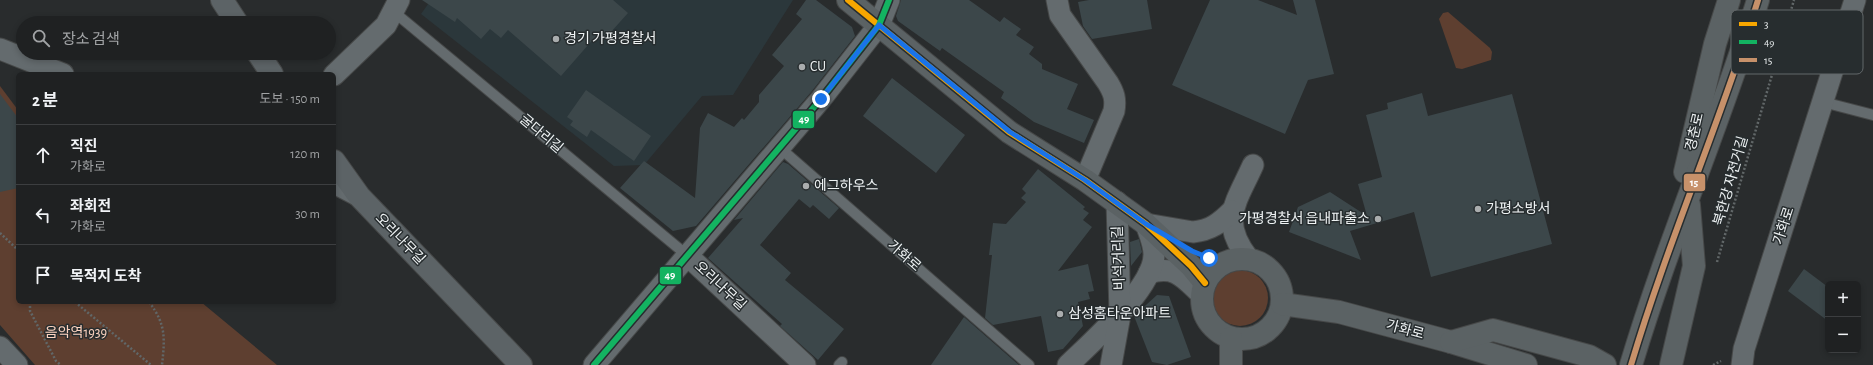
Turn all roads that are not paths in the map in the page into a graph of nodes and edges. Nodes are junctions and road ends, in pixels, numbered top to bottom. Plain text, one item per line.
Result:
1 (222, 0) edge
2 (848, 0) edge
3 (889, 0) edge
4 (1057, 0) edge
5 (1729, 0) edge
6 (1758, 0) edge
7 (1855, 0) edge
8 (396, 6) edge
9 (1755, 10) edge
10 (1852, 10) edge
11 (233, 16) edge
12 (879, 25) junction
13 (0, 49) edge
14 (16, 55) edge
15 (28, 60) edge
16 (263, 60) edge
17 (58, 72) edge
18 (271, 72) edge
19 (336, 73) edge
20 (1734, 74) edge
21 (1832, 74) edge
22 (1823, 102) junction
23 (1873, 115) edge
24 (780, 148) junction
25 (336, 164) edge
26 (1253, 165) dead end
27 (1085, 180) junction
28 (336, 184) edge
29 (359, 196) junction
30 (1688, 199) junction
31 (1117, 202) junction
32 (1232, 211) junction
33 (1146, 224) junction
34 (688, 256) junction
35 (1239, 259) junction
36 (1664, 265) junction
37 (1149, 273) junction
38 (1203, 288) junction
39 (1282, 304) junction
40 (1120, 315) junction
41 (1231, 338) junction
42 (1451, 342) junction
43 (0, 346) edge
44 (1743, 357) edge
45 (1632, 363) edge
46 (17, 365) edge
47 (521, 365) edge
48 (594, 365) edge
49 (805, 365) edge
50 (1029, 365) edge
51 (1068, 365) edge
52 (1111, 365) edge
53 (1231, 365) edge
54 (1526, 365) edge
55 (1605, 365) edge
56 (1671, 365) edge

1 - 11 street
2 - 12 main road
3 - 12 street
4 - 27 street
5 - 36 main road, 경춘로
6 - 9 main road, 경춘로
7 - 10 street, 가화로
8 - 19 street, 굴다리길
8 - 34 lane, 굴다리길
12 - 24 street
12 - 27 main road
13 - 14 street
15 - 17 street
16 - 18 street
20 - 30 main road, 경춘로
21 - 22 street, 가화로
22 - 23 lane
22 - 44 street, 가화로
24 - 34 street
24 - 50 lane, 가화로
25 - 29 street, 오리나무길
26 - 32 street
27 - 31 main road
28 - 29 street
29 - 47 street, 오리나무길
30 - 36 main road, 경춘로
30 - 56 main road
31 - 33 main road
31 - 40 street, 비석거리길
32 - 33 street
32 - 35 street
33 - 35 main road
33 - 37 street
33 - 38 main road
34 - 48 street, 오리나무길
34 - 49 street, 오리나무길
35 - 38 main road
35 - 39 main road
36 - 45 main road, 경춘로
37 - 38 street
37 - 40 street
38 - 41 main road
39 - 41 main road
39 - 42 main road, 가화로
40 - 51 street
40 - 52 street, 비석거리길
41 - 53 main road
42 - 54 main road, 가화로
42 - 55 main road
43 - 46 street

